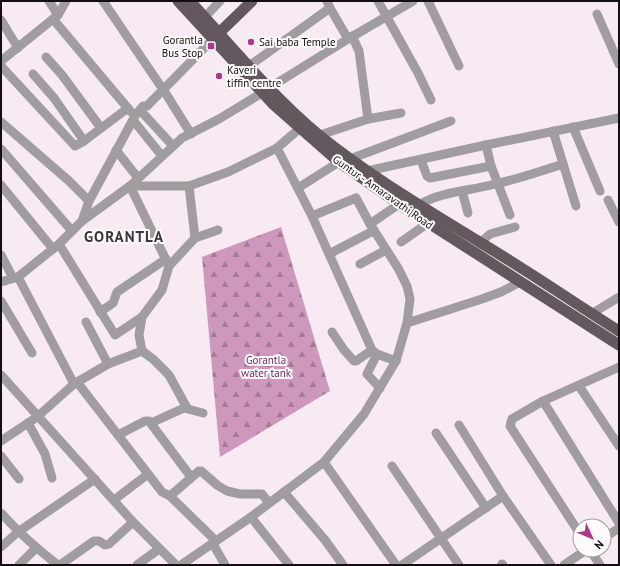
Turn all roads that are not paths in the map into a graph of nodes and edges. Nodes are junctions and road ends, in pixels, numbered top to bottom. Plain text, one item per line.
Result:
1 (48, 1) edge
2 (66, 1) edge
3 (103, 1) edge
4 (178, 1) edge
5 (190, 1) edge
6 (220, 1) edge
7 (252, 1) edge
8 (378, 1) edge
9 (413, 1) edge
10 (428, 1) edge
11 (328, 5) edge
12 (597, 14) dead end
13 (387, 16) junction
14 (56, 17) junction
15 (205, 17) junction
16 (1, 20) edge
17 (214, 34) junction
18 (350, 38) junction
19 (18, 48) junction
20 (46, 57) dead end
21 (1, 61) edge
22 (619, 64) edge
23 (1, 66) edge
24 (249, 66) junction
25 (459, 66) dead end
26 (33, 74) dead end
27 (161, 87) junction
28 (265, 90) junction
29 (431, 100) dead end
30 (128, 108) junction
31 (401, 112) dead end
32 (138, 113) junction
33 (619, 118) edge
34 (368, 119) junction
35 (452, 121) dead end
36 (1, 122) edge
37 (573, 127) junction
38 (101, 128) junction
39 (299, 128) junction
40 (553, 131) junction
41 (192, 134) junction
42 (320, 135) junction
43 (84, 141) junction
44 (486, 145) junction
45 (173, 146) junction
46 (277, 148) junction
47 (1, 149) edge
48 (116, 150) junction
49 (162, 156) junction
50 (421, 160) junction
51 (344, 161) junction
52 (563, 164) junction
53 (491, 166) junction
54 (367, 171) junction
55 (138, 178) junction
56 (498, 184) junction
57 (1, 185) edge
58 (130, 186) junction
59 (189, 186) junction
60 (298, 188) junction
61 (600, 190) dead end
62 (462, 191) junction
63 (608, 200) dead end
64 (89, 201) junction
65 (399, 204) junction
66 (419, 206) junction
67 (576, 206) dead end
68 (468, 213) dead end
69 (510, 215) dead end
70 (312, 216) junction
71 (82, 221) junction
72 (619, 222) edge
73 (428, 223) junction
74 (372, 227) junction
75 (515, 227) dead end
76 (218, 230) dead end
77 (72, 231) junction
78 (194, 238) junction
79 (401, 242) dead end
80 (481, 242) junction
81 (56, 246) junction
82 (386, 250) junction
83 (329, 254) junction
84 (1, 255) edge
85 (167, 263) junction
86 (360, 264) dead end
87 (16, 278) junction
88 (1, 282) edge
89 (520, 282) junction
90 (619, 297) edge
91 (1, 301) edge
92 (100, 312) junction
93 (592, 314) junction
94 (142, 317) junction
95 (86, 322) dead end
96 (407, 323) junction
97 (619, 331) edge
98 (332, 332) dead end
99 (619, 345) edge
100 (142, 351) junction
101 (375, 352) junction
102 (32, 353) dead end
103 (396, 361) junction
104 (108, 364) junction
105 (619, 367) edge
106 (1, 375) edge
107 (76, 383) junction
108 (579, 386) junction
109 (380, 388) junction
110 (543, 401) junction
111 (187, 408) junction
112 (203, 413) dead end
113 (37, 417) junction
114 (28, 423) junction
115 (151, 423) junction
116 (459, 425) dead end
117 (436, 433) dead end
118 (118, 435) junction
119 (1, 442) edge
120 (619, 446) edge
121 (1, 456) edge
122 (324, 462) junction
123 (392, 466) dead end
124 (148, 474) junction
125 (191, 477) junction
126 (52, 478) dead end
127 (19, 479) dead end
128 (95, 479) junction
129 (284, 492) junction
130 (170, 496) junction
131 (503, 496) junction
132 (114, 500) junction
133 (269, 503) junction
134 (486, 508) junction
135 (1, 513) edge
136 (251, 517) junction
137 (133, 522) junction
138 (572, 522) edge
139 (619, 523) edge
140 (18, 532) junction
141 (441, 538) junction
142 (215, 543) junction
143 (1, 547) edge
144 (36, 548) junction
145 (159, 549) junction
146 (574, 558) edge
147 (19, 565) edge
148 (59, 565) edge
149 (137, 565) edge
150 (176, 565) edge
151 (181, 565) edge
152 (225, 565) edge
153 (289, 565) edge
154 (343, 565) edge
155 (396, 565) edge
156 (402, 565) edge
157 (459, 565) edge
158 (551, 565) edge
159 (564, 565) edge

1 - 14 street
2 - 14 street
3 - 27 street
4 - 17 main road, Guntur - Amaravathi Road
5 - 15 main road, Guntur - Amaravathi Road
6 - 15 street
7 - 17 main road
8 - 13 street
9 - 13 street
10 - 25 street
11 - 18 street
11 - 24 street
12 - 22 street
13 - 18 street
13 - 29 street
14 - 19 street
14 - 30 street
15 - 17 main road, Guntur - Amaravathi Road
16 - 19 street
17 - 24 main road, Guntur - Amaravathi Road
17 - 27 street
17 - 28 main road, Guntur - Amaravathi Road
18 - 28 street
18 - 34 street
19 - 21 street
20 - 38 street
23 - 43 street
24 - 28 main road, Guntur - Amaravathi Road
26 - 43 street
27 - 32 street
27 - 41 street
28 - 39 main road, Guntur - Amaravathi Road
28 - 41 street
28 - 42 main road, Guntur - Amaravathi Road
30 - 32 street
30 - 38 street
31 - 34 street
32 - 45 street
32 - 48 street
32 - 49 street
33 - 37 street
34 - 42 street
35 - 51 street
36 - 64 street
37 - 40 street
37 - 61 street
38 - 43 street
39 - 46 street
39 - 51 main road, Guntur - Amaravathi Road
40 - 44 street
40 - 52 street
41 - 45 street
42 - 51 main road, Guntur - Amaravathi Road
44 - 50 street
44 - 53 street
45 - 49 street
46 - 59 street
46 - 60 street
47 - 77 street
48 - 55 street
48 - 64 street
49 - 55 street
50 - 53 street
50 - 54 street
51 - 54 main road, Guntur - Amaravathi Road
51 - 60 street
51 - 65 main road, Guntur - Amaravathi Road
52 - 56 street
52 - 67 street
53 - 56 street
54 - 66 main road, Guntur - Amaravathi Road
55 - 58 street
56 - 62 street
56 - 69 street
57 - 81 street
58 - 59 street
58 - 71 street
58 - 85 street
59 - 78 street
60 - 70 street
62 - 66 street
62 - 68 street
63 - 72 street
64 - 71 street
65 - 73 main road, Guntur - Amaravathi Road
65 - 74 street
66 - 80 main road, Guntur - Amaravathi Road
70 - 74 street
70 - 83 street
71 - 77 street
73 - 79 street
73 - 89 main road, Guntur - Amaravathi Road
74 - 82 street
74 - 83 street
75 - 80 street
76 - 78 street
77 - 81 street
78 - 85 street
80 - 93 main road, Guntur - Amaravathi Road
81 - 87 street
81 - 92 street
82 - 86 street
82 - 96 street
83 - 101 street
84 - 87 street
85 - 92 street
85 - 94 street
87 - 88 street
87 - 107 street
89 - 96 street
89 - 99 main road, Guntur - Amaravathi Road
90 - 93 street
91 - 102 street
92 - 94 street
93 - 97 main road, Guntur - Amaravathi Road
94 - 100 street
95 - 104 street
96 - 103 street
98 - 101 street
100 - 104 street
100 - 111 street
101 - 103 street
101 - 109 street
103 - 109 street
104 - 107 street
105 - 108 street
106 - 113 street
107 - 113 street
107 - 118 street
108 - 110 street
108 - 120 street
109 - 122 street
110 - 138 street
110 - 139 street
111 - 112 street
111 - 115 street
113 - 114 street
113 - 128 street
114 - 119 street
114 - 126 street
115 - 118 street
115 - 125 street
116 - 131 street
117 - 134 street
118 - 124 street
121 - 127 street
122 - 129 street
122 - 155 street
123 - 141 street
124 - 130 street
124 - 132 street
125 - 130 street
125 - 133 street
128 - 132 street
128 - 140 street
129 - 133 street
129 - 154 street
130 - 142 street
131 - 134 street
131 - 158 street
132 - 137 street
133 - 136 street
134 - 141 street
135 - 140 street
136 - 142 street
136 - 153 street
137 - 145 street
137 - 148 street
140 - 143 street
140 - 144 street
141 - 156 street
141 - 157 street
142 - 151 street
142 - 152 street
144 - 147 street
144 - 148 street
145 - 149 street
145 - 150 street
146 - 159 street

